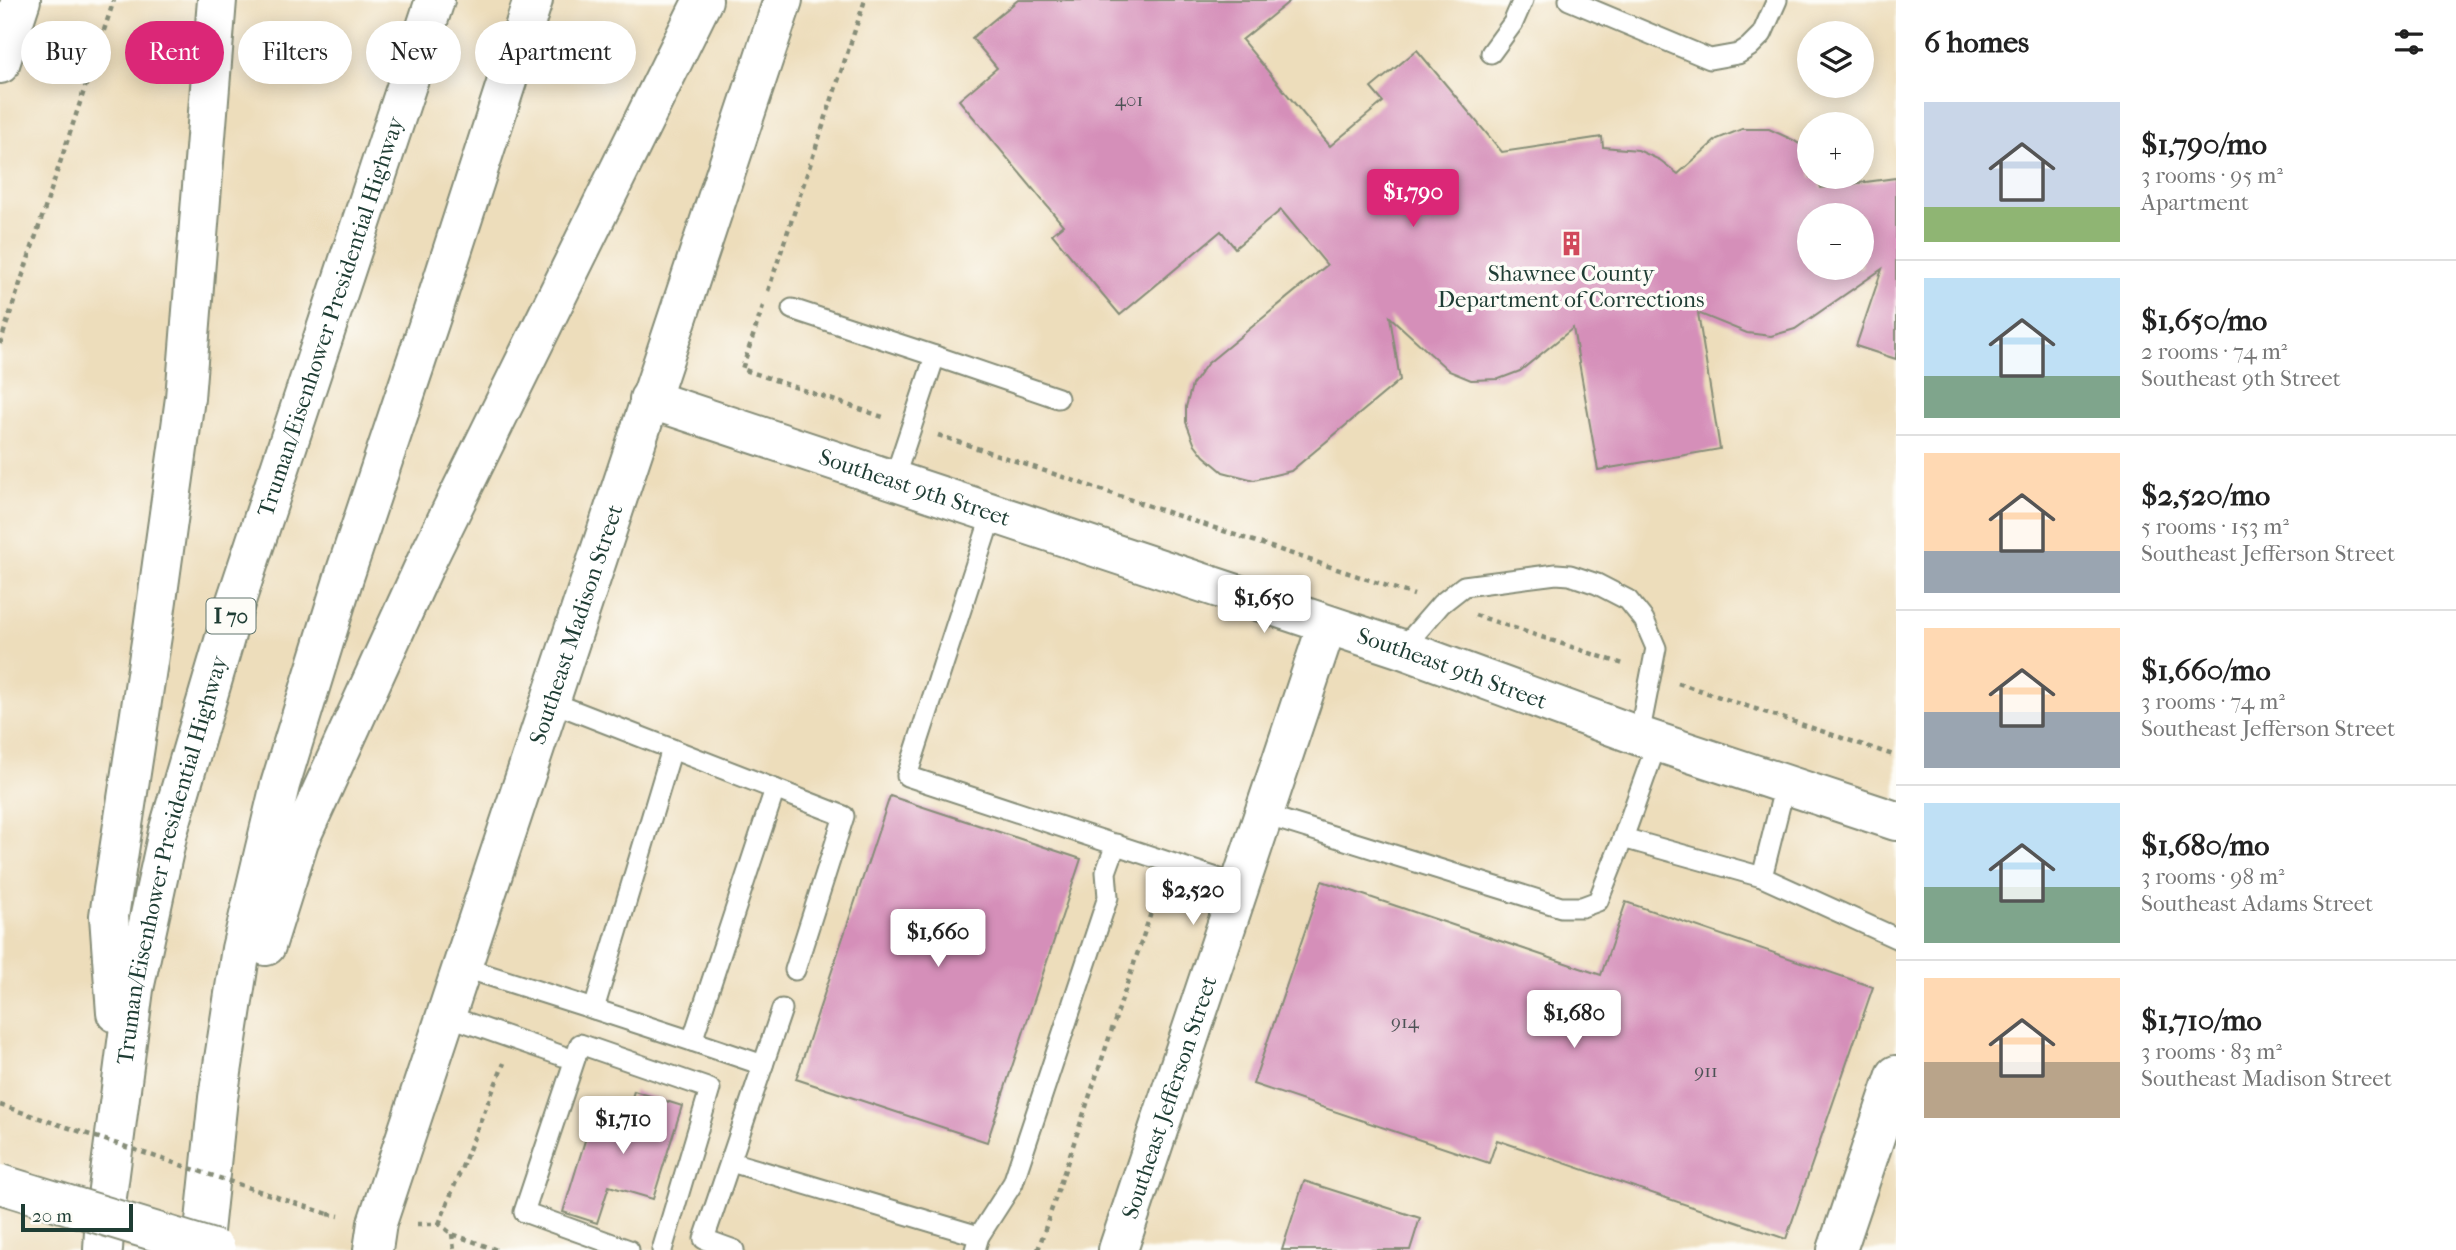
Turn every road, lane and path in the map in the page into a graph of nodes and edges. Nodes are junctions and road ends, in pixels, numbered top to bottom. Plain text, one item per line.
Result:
1 (21, 0) edge
2 (114, 0) edge
3 (216, 0) edge
4 (435, 0) edge
5 (533, 0) edge
6 (703, 0) edge
7 (783, 0) edge
8 (865, 0) edge
9 (1523, 0) edge
10 (1569, 0) edge
11 (1777, 0) edge
12 (1492, 53) dead end
13 (0, 64) edge
14 (792, 309) dead end
15 (0, 344) edge
16 (935, 356) junction
17 (1058, 398) dead end
18 (649, 399) junction
19 (911, 426) junction
20 (893, 482) junction
21 (992, 514) junction
22 (1441, 604) junction
23 (1327, 625) junction
24 (1402, 649) junction
25 (1652, 674) junction
26 (549, 701) junction
27 (1648, 740) junction
28 (671, 749) junction
29 (1896, 756) edge
30 (1785, 785) junction
31 (775, 789) junction
32 (1262, 814) junction
33 (1896, 821) edge
34 (1623, 838) junction
35 (1116, 844) junction
36 (1168, 862) junction
37 (1762, 877) junction
38 (1238, 885) junction
39 (1896, 938) edge
40 (462, 967) junction
41 (795, 970) dead end
42 (594, 1009) junction
43 (782, 1009) dead end
44 (445, 1015) junction
45 (514, 1040) junction
46 (692, 1041) junction
47 (574, 1060) junction
48 (763, 1065) junction
49 (1896, 1075) edge
50 (121, 1086) junction
51 (218, 1098) junction
52 (0, 1105) edge
53 (731, 1162) junction
54 (0, 1184) edge
55 (327, 1214) dead end
56 (439, 1224) dead end
57 (452, 1234) dead end
58 (977, 1243) edge
59 (103, 1250) edge
60 (202, 1250) edge
61 (216, 1250) edge
62 (373, 1250) edge
63 (454, 1250) edge
64 (629, 1250) edge
65 (662, 1250) edge
66 (734, 1250) edge
67 (1038, 1250) edge
68 (1118, 1250) edge
69 (1837, 1250) edge

1 - 13 main road
2 - 15 path
3 - 50 main road
4 - 50 main road, Truman/Eisenhower Presidential Highway / I 70
5 - 51 main road
6 - 51 main road
7 - 18 main road, Southeast Madison Street
8 - 19 path
9 - 12 lane
10 - 11 lane
14 - 16 lane
16 - 17 lane
16 - 19 lane
18 - 20 main road, Southeast 9th Street
18 - 26 main road, Southeast Madison Street
19 - 20 lane
19 - 22 path
20 - 21 main road, Southeast 9th Street
21 - 23 main road, Southeast 9th Street
21 - 35 lane
22 - 24 lane
22 - 25 path
22 - 25 lane
23 - 24 main road, Southeast 9th Street
23 - 32 main road, Southeast Jefferson Street
24 - 27 main road, Southeast 9th Street
25 - 27 lane
25 - 29 path
26 - 28 lane
26 - 40 main road, Southeast Madison Street
27 - 30 main road, Southeast 9th Street
27 - 34 lane
28 - 31 lane
28 - 42 lane
30 - 33 main road, Southeast 9th Street
30 - 37 lane
31 - 41 lane
31 - 46 lane
32 - 34 lane
32 - 38 main road, Southeast Jefferson Street
34 - 37 lane
35 - 36 lane
35 - 58 lane
36 - 38 lane
36 - 67 path
37 - 39 lane
38 - 68 main road, Southeast Jefferson Street
40 - 42 lane
40 - 44 main road, Southeast Madison Street
42 - 46 lane
43 - 48 lane
44 - 45 lane
44 - 62 main road, Southeast Madison Street
45 - 47 lane
45 - 56 path
46 - 48 lane
47 - 64 lane
47 - 65 lane
48 - 53 lane
49 - 69 main road
50 - 59 main road, Truman/Eisenhower Presidential Highway / I 70
51 - 60 main road
52 - 55 path, bridge
53 - 58 lane
53 - 66 lane
54 - 61 main road, bridge
57 - 63 path

